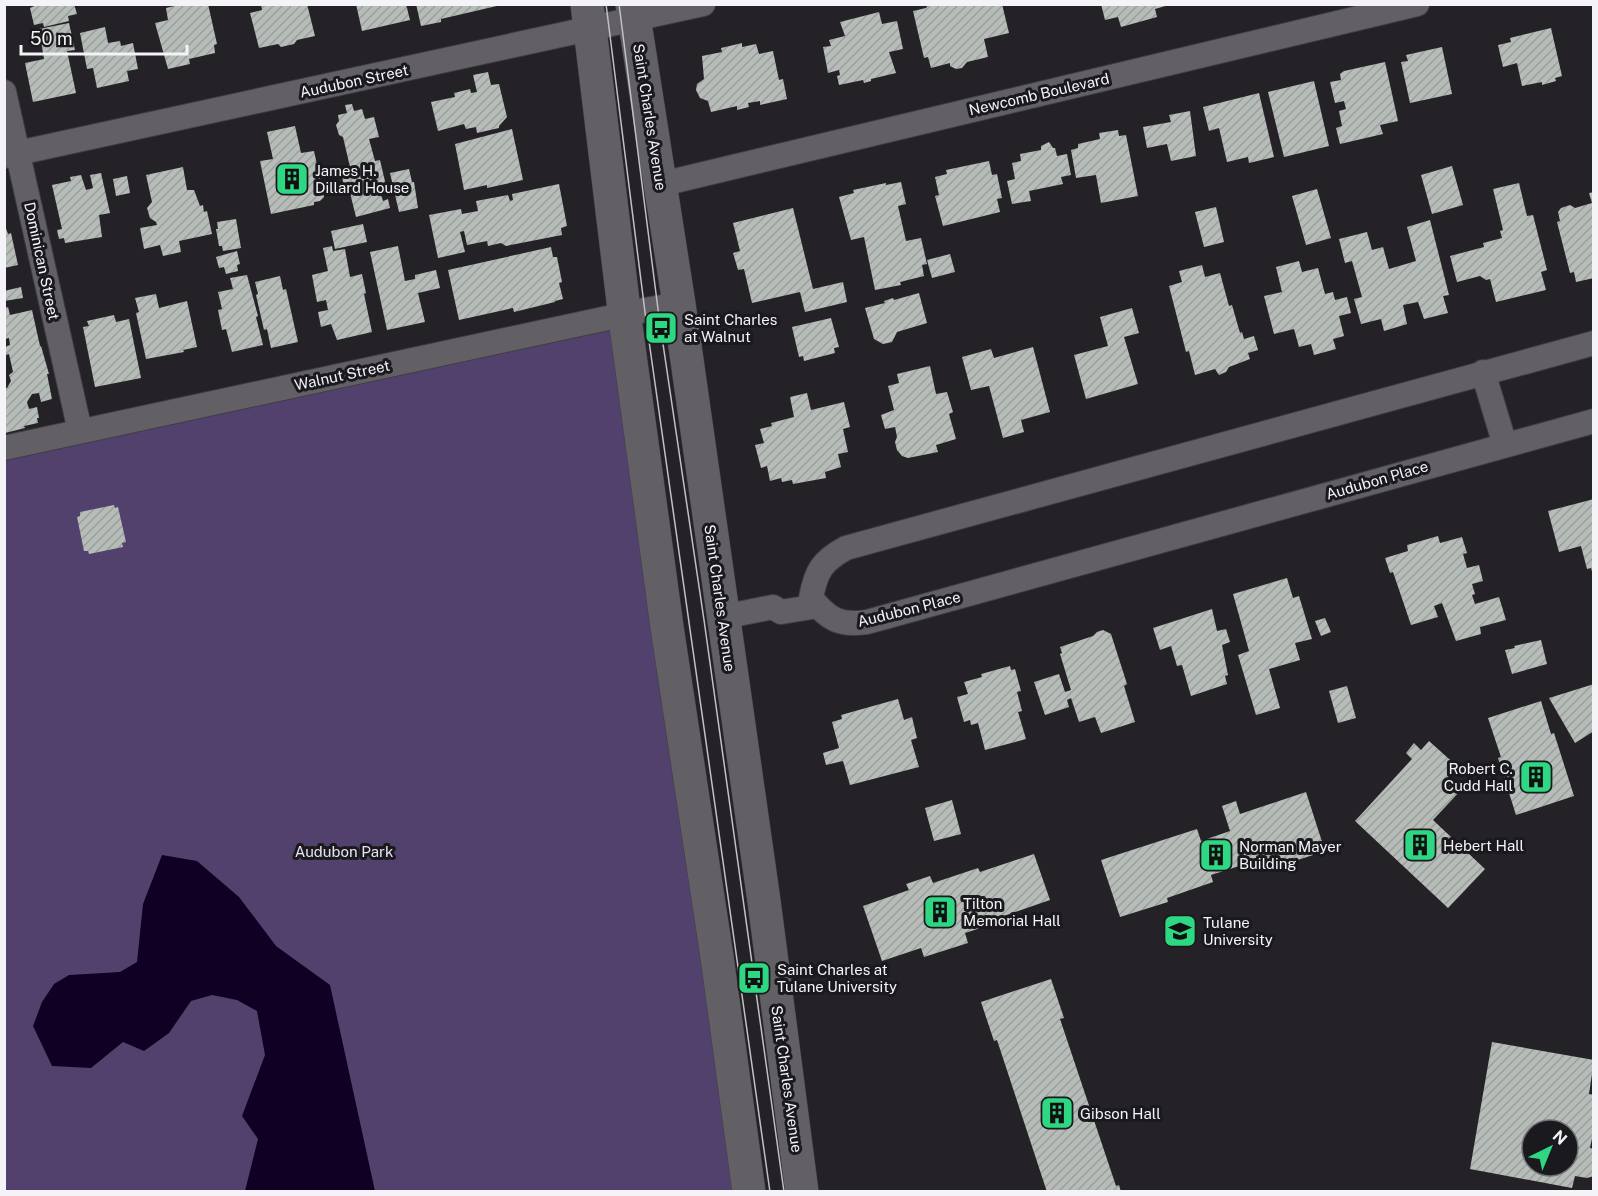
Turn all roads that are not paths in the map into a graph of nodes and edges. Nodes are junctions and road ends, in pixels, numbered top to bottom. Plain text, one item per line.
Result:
1 (703, 4) edge
2 (1417, 4) edge
3 (633, 13) edge
4 (589, 17) edge
5 (4, 92) edge
6 (11, 155) edge
7 (662, 184) junction
8 (679, 304) junction
9 (625, 315) junction
10 (1593, 343) edge
11 (1483, 372) junction
12 (1593, 420) edge
13 (80, 431) junction
14 (1504, 445) junction
15 (4, 448) edge
16 (815, 598) junction
17 (723, 617) junction
18 (769, 951) junction
19 (717, 957) junction
20 (784, 1058) junction
21 (732, 1067) junction
22 (749, 1191) edge
23 (802, 1191) edge

1 - 3 street, Audubon Street
2 - 7 street, Newcomb Boulevard
3 - 4 street, Audubon Street
3 - 7 main road, Saint Charles Avenue
4 - 6 street, Audubon Street
4 - 9 main road
5 - 6 street, Dominican Street
6 - 13 street, Dominican Street
7 - 8 main road, Saint Charles Avenue
8 - 9 street, Walnut Street
8 - 17 main road, Saint Charles Avenue
9 - 13 street, Walnut Street
9 - 19 main road
10 - 11 street
11 - 14 street
11 - 16 street
12 - 14 street, Audubon Place
13 - 15 street, Walnut Street
14 - 16 street, Audubon Place
16 - 17 street
17 - 18 main road, Saint Charles Avenue
18 - 19 main road
18 - 20 main road, Saint Charles Avenue
19 - 21 main road
20 - 21 main road
20 - 23 main road, Saint Charles Avenue
21 - 22 main road

